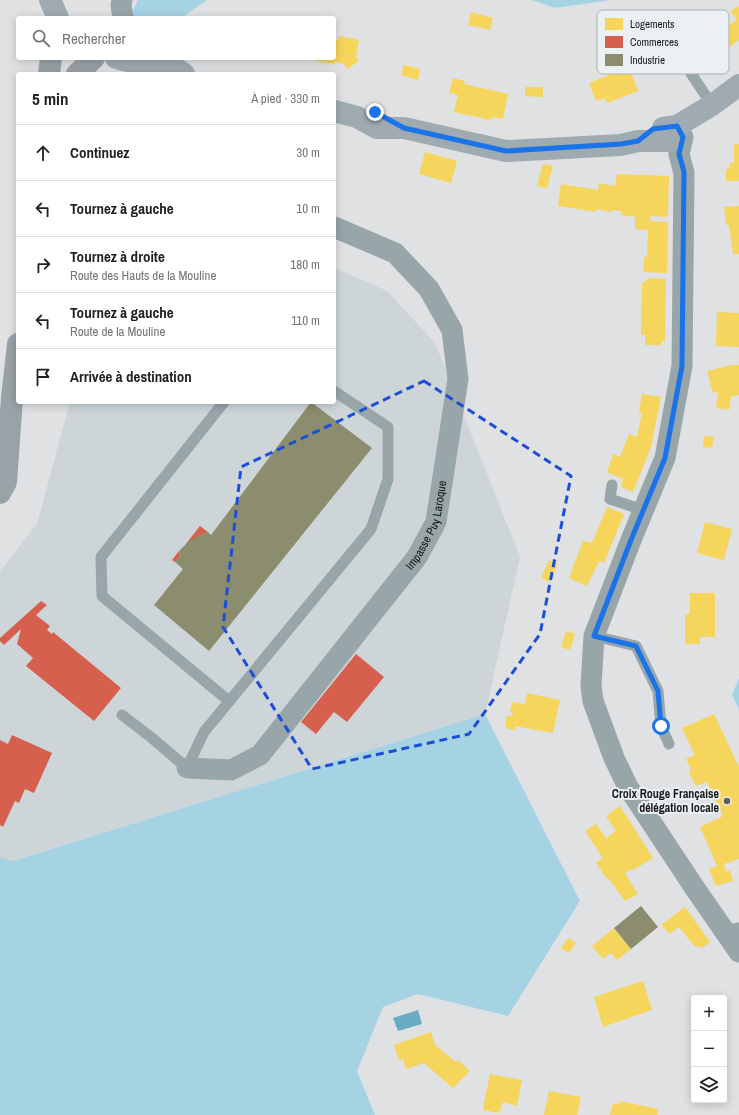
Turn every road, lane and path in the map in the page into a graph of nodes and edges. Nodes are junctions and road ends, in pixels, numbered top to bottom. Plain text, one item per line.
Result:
1 (50, 0) edge
2 (57, 16) edge
3 (51, 60) edge
4 (92, 60) edge
5 (127, 60) edge
6 (154, 65) edge
7 (49, 72) edge
8 (79, 72) edge
9 (182, 72) edge
10 (700, 74) edge
11 (729, 90) edge
12 (336, 111) edge
13 (680, 131) junction
14 (336, 228) edge
15 (16, 362) edge
16 (336, 392) edge
17 (12, 398) junction
18 (222, 404) edge
19 (0, 423) edge
20 (612, 485) dead end
21 (0, 493) edge
22 (643, 510) junction
23 (594, 636) junction
24 (229, 701) junction
25 (122, 715) dead end
26 (669, 744) dead end
27 (187, 768) junction
28 (732, 929) edge
29 (739, 952) edge

1 - 2 main road
3 - 7 highway
4 - 8 highway
5 - 6 main road
6 - 9 main road
10 - 11 lane
11 - 13 main road
12 - 13 main road
13 - 22 street
14 - 27 street, Impasse Puy Laroque
15 - 17 highway
16 - 24 lane
17 - 19 highway
17 - 21 highway
18 - 24 lane
20 - 22 lane
22 - 23 street
23 - 26 lane
23 - 28 street
24 - 27 lane
25 - 27 lane
28 - 29 street

